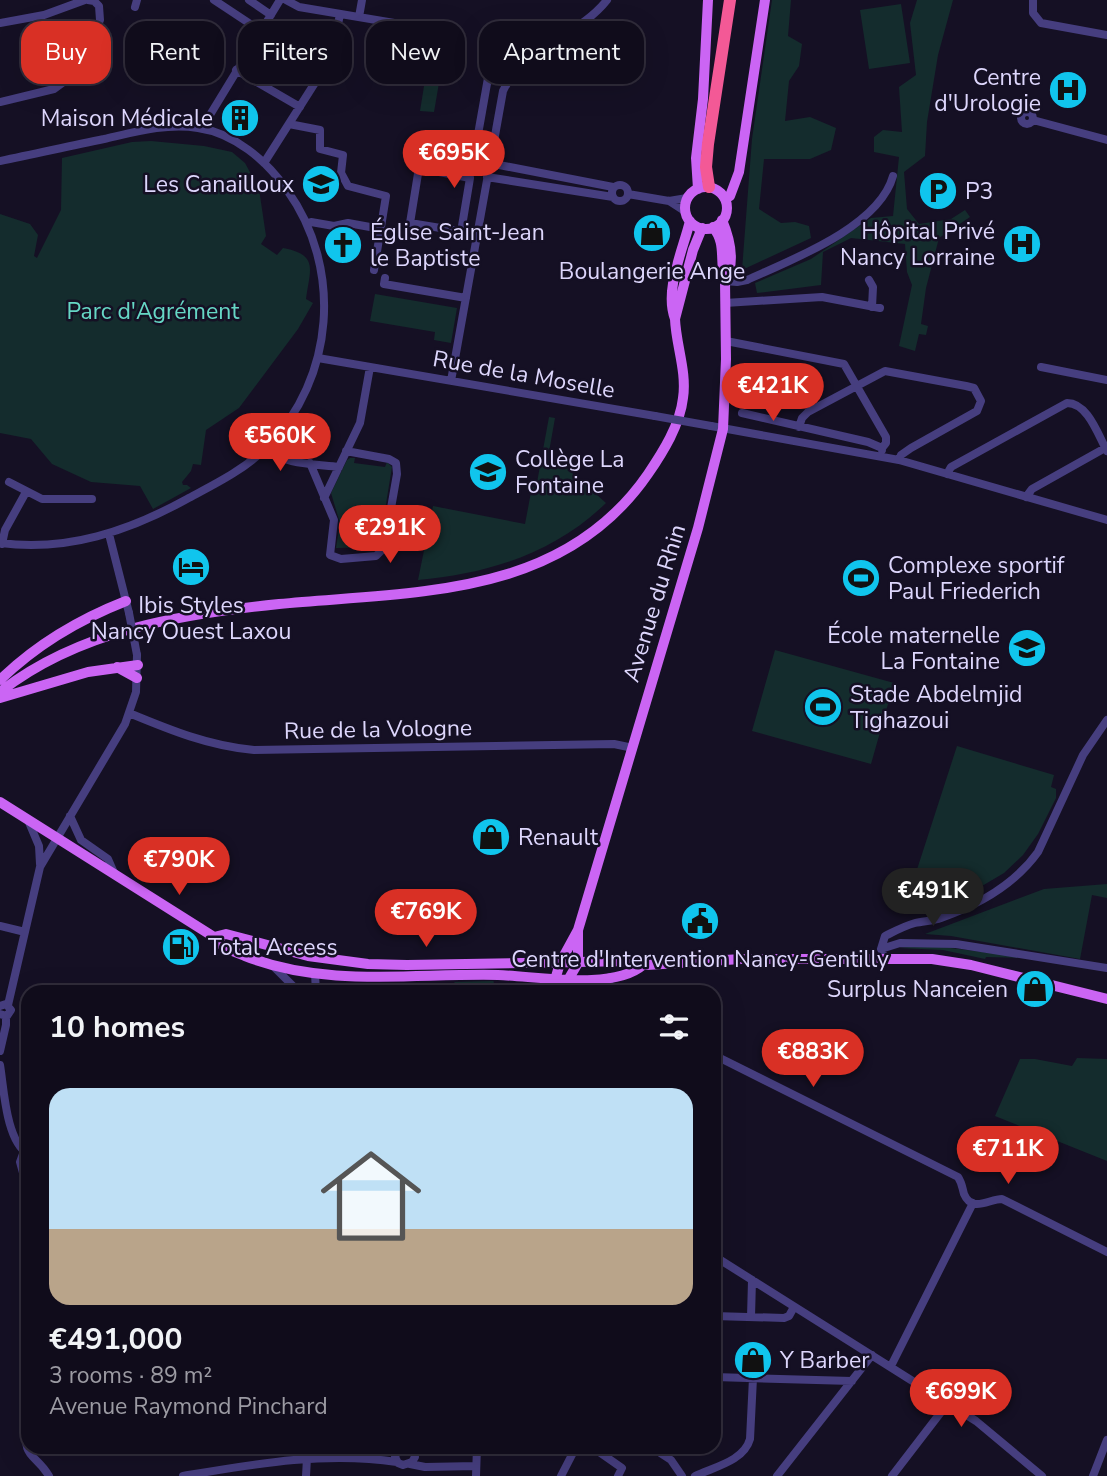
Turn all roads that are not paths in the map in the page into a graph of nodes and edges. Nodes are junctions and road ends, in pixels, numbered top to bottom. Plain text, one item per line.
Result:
1 (86, 0) edge
2 (249, 0) edge
3 (283, 0) edge
4 (362, 0) edge
5 (607, 0) edge
6 (708, 0) edge
7 (730, 0) edge
8 (765, 0) edge
9 (1033, 0) edge
10 (216, 1) edge
11 (340, 14) junction
12 (271, 15) junction
13 (359, 17) junction
14 (247, 21) edge
15 (267, 21) edge
16 (383, 21) edge
17 (0, 23) edge
18 (1107, 35) edge
19 (238, 67) edge
20 (236, 70) junction
21 (487, 84) edge
22 (0, 102) edge
23 (300, 107) junction
24 (1033, 120) dead end
25 (289, 124) junction
26 (202, 128) junction
27 (1107, 141) edge
28 (474, 157) junction
29 (0, 161) edge
30 (489, 162) junction
31 (264, 163) junction
32 (419, 169) junction
33 (893, 176) dead end
34 (487, 177) junction
35 (613, 187) junction
36 (712, 192) junction
37 (628, 194) junction
38 (613, 197) junction
39 (687, 198) junction
40 (669, 201) junction
41 (688, 217) junction
42 (307, 224) junction
43 (713, 225) junction
44 (381, 229) junction
45 (461, 232) junction
46 (477, 234) junction
47 (374, 270) dead end
48 (385, 278) dead end
49 (869, 280) dead end
50 (725, 281) junction
51 (466, 298) junction
52 (725, 303) junction
53 (675, 319) junction
54 (726, 341) junction
55 (318, 358) junction
56 (370, 366) junction
57 (1041, 367) dead end
58 (1107, 380) edge
59 (452, 381) junction
60 (858, 385) junction
61 (742, 413) dead end
62 (799, 427) junction
63 (723, 429) junction
64 (265, 448) junction
65 (1106, 449) edge
66 (346, 452) junction
67 (882, 452) junction
68 (899, 460) junction
69 (310, 463) junction
70 (339, 467) junction
71 (947, 474) junction
72 (9, 482) dead end
73 (26, 492) junction
74 (1026, 497) junction
75 (324, 498) junction
76 (92, 499) dead end
77 (1107, 520) edge
78 (109, 534) junction
79 (1, 543) edge
80 (126, 601) junction
81 (138, 660) junction
82 (117, 667) junction
83 (137, 678) junction
84 (0, 680) edge
85 (0, 692) edge
86 (0, 698) edge
87 (129, 713) junction
88 (1107, 720) edge
89 (633, 748) junction
90 (0, 802) edge
91 (70, 816) junction
92 (27, 819) junction
93 (57, 838) junction
94 (40, 867) junction
95 (115, 875) junction
96 (0, 926) edge
97 (895, 931) junction
98 (25, 932) junction
99 (578, 936) junction
100 (215, 937) junction
101 (891, 945) junction
102 (290, 952) junction
103 (883, 954) junction
104 (338, 961) junction
105 (578, 962) junction
106 (597, 962) junction
107 (560, 963) junction
108 (643, 965) junction
109 (273, 966) junction
110 (1107, 968) edge
111 (315, 974) junction
112 (328, 975) junction
113 (610, 977) junction
114 (568, 980) junction
115 (292, 985) edge
116 (316, 985) edge
117 (319, 985) edge
118 (541, 985) edge
119 (555, 985) edge
120 (559, 985) edge
121 (576, 985) edge
122 (609, 985) edge
123 (1107, 999) edge
124 (4, 1005) edge
125 (3, 1015) edge
126 (0, 1051) edge
127 (721, 1058) edge
128 (0, 1065) edge
129 (21, 1148) edge
130 (973, 1203) junction
131 (1107, 1252) edge
132 (721, 1260) edge
133 (752, 1280) junction
134 (794, 1307) junction
135 (721, 1316) edge
136 (751, 1317) junction
137 (872, 1354) junction
138 (891, 1366) junction
139 (721, 1377) edge
140 (752, 1378) junction
141 (852, 1381) junction
142 (948, 1403) junction
143 (1107, 1440) edge
144 (30, 1454) edge
145 (384, 1454) edge
146 (397, 1454) edge
147 (414, 1454) edge
148 (417, 1454) edge
149 (572, 1454) edge
150 (602, 1454) edge
151 (662, 1454) edge
152 (307, 1458) junction
153 (373, 1458) junction
154 (398, 1462) junction
155 (409, 1464) junction
156 (429, 1465) junction
157 (476, 1471) edge
158 (49, 1476) edge
159 (183, 1476) edge
160 (306, 1476) edge
161 (561, 1476) edge
162 (618, 1476) edge
163 (682, 1476) edge
164 (695, 1476) edge
165 (777, 1476) edge
166 (892, 1476) edge
167 (1042, 1476) edge
168 (1093, 1476) edge

1 - 17 street
1 - 22 street
2 - 12 street
3 - 11 street
3 - 12 street
4 - 13 street
5 - 30 street
6 - 36 main road
7 - 36 highway
8 - 36 main road
9 - 18 street
10 - 14 street
11 - 13 street
11 - 23 street
12 - 15 street
13 - 16 street
19 - 20 street
20 - 23 street
20 - 26 street
21 - 28 street
23 - 25 street
24 - 27 street
25 - 31 street
25 - 44 street
26 - 29 street
26 - 31 street
28 - 30 street
28 - 32 street
30 - 34 street
30 - 35 street
31 - 42 street
32 - 45 street
32 - 45 street
33 - 50 street
34 - 38 street
34 - 46 street
35 - 37 street
35 - 38 street
36 - 39 main road
36 - 43 main road
37 - 38 street
37 - 40 street
39 - 40 street
39 - 41 main road
40 - 41 street
41 - 43 main road
41 - 53 main road
42 - 44 street
42 - 55 street
43 - 50 main road, Avenue du Rhin
43 - 53 main road
44 - 47 street
45 - 46 street
46 - 51 street
48 - 51 street
49 - 52 street
50 - 52 main road, Avenue du Rhin
51 - 59 street
52 - 54 main road, Avenue du Rhin
53 - 85 main road
54 - 60 street
54 - 63 main road, Avenue du Rhin
55 - 56 street, Rue de la Moselle
55 - 64 street
56 - 59 street, Rue de la Moselle
56 - 66 street
57 - 58 street
59 - 63 street, Rue de la Moselle, bridge
60 - 62 street
60 - 67 street
60 - 68 street
61 - 62 street
62 - 67 street
63 - 67 street, Rue de la Moselle
63 - 89 main road, Avenue du Rhin
64 - 69 street
64 - 78 street
65 - 71 street
65 - 74 street
66 - 70 street
66 - 75 street
67 - 68 street
68 - 71 street
69 - 70 street
69 - 75 street
70 - 75 street
71 - 74 street
72 - 73 street
73 - 76 street
73 - 79 street
74 - 77 street
78 - 79 street
78 - 80 street
80 - 81 street, bridge
80 - 84 main road
81 - 82 main road
81 - 83 street
82 - 83 main road
82 - 86 main road
83 - 87 street
87 - 89 street, Rue de la Vologne
87 - 91 street
88 - 97 street
89 - 99 main road, Avenue du Rhin
90 - 92 main road
91 - 93 street
91 - 95 street
92 - 93 main road
92 - 94 street
93 - 94 street
93 - 95 main road
94 - 98 street
95 - 100 main road
96 - 98 street
97 - 101 street
97 - 103 street
98 - 124 street
99 - 105 main road, Avenue du Rhin
99 - 106 main road
99 - 107 main road, Avenue du Rhin
100 - 102 main road
100 - 109 main road
101 - 103 street
101 - 110 street
102 - 104 main road
102 - 111 main road
103 - 108 main road
103 - 123 main road
104 - 107 main road
104 - 112 main road
105 - 106 main road
105 - 107 main road
105 - 114 main road
106 - 108 main road
106 - 113 main road
107 - 119 main road, Avenue du Rhin
108 - 113 main road
109 - 111 main road
109 - 115 street
111 - 112 main road
111 - 116 street
112 - 117 street
112 - 118 main road
113 - 114 main road
113 - 122 street
114 - 120 main road
114 - 121 street
124 - 125 street
125 - 126 street
127 - 130 street
128 - 129 street
130 - 131 street
130 - 138 street
132 - 133 street
133 - 134 street
133 - 136 street
134 - 136 street
134 - 137 street
135 - 136 street
137 - 138 street
137 - 141 street
138 - 142 street
139 - 140 street
140 - 141 street
140 - 164 street
141 - 165 street
142 - 166 street
142 - 167 street
143 - 168 street
144 - 158 street
145 - 153 street
146 - 154 street
147 - 155 street
148 - 156 street
149 - 161 street
150 - 162 street
151 - 163 street
152 - 153 street
152 - 159 street
152 - 160 street
153 - 154 street
154 - 155 street
155 - 156 street
156 - 157 street

